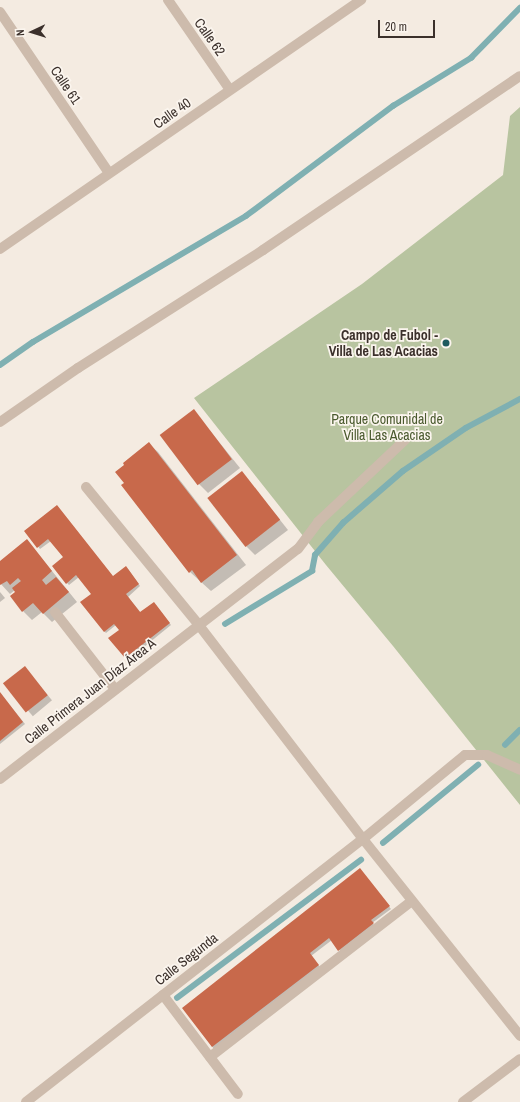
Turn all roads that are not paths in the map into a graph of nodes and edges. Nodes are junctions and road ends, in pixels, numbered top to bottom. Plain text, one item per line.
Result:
1 (168, 0) edge
2 (361, 0) edge
3 (350, 3) edge
4 (0, 12) edge
5 (520, 76) edge
6 (230, 90) junction
7 (110, 173) junction
8 (0, 249) edge
9 (0, 422) edge
10 (405, 440) dead end
11 (86, 487) dead end
12 (55, 612) dead end
13 (198, 624) junction
14 (115, 689) junction
15 (520, 770) edge
16 (0, 779) edge
17 (363, 839) junction
18 (412, 901) junction
19 (163, 995) junction
20 (520, 1036) edge
21 (210, 1057) junction
22 (520, 1059) edge
23 (238, 1094) dead end
24 (26, 1102) edge
25 (463, 1102) edge

1 - 6 street, Calle 62
2 - 3 street, Calle 40
3 - 6 street, Calle 40
4 - 7 street, Calle 61
5 - 9 street
6 - 7 street, Calle 40
7 - 8 street, Calle 40
10 - 13 street, Calle Primera Juan Díaz Área A
11 - 13 street
12 - 14 street
13 - 14 street, Calle Primera Juan Díaz Área A
13 - 17 street
14 - 16 street, Calle Primera Juan Díaz Área A
15 - 17 street, Calle Segunda
17 - 18 street
17 - 19 street, Calle Segunda
18 - 20 street
18 - 21 street
19 - 21 street
19 - 24 street, Calle Segunda
21 - 23 street
22 - 25 street

